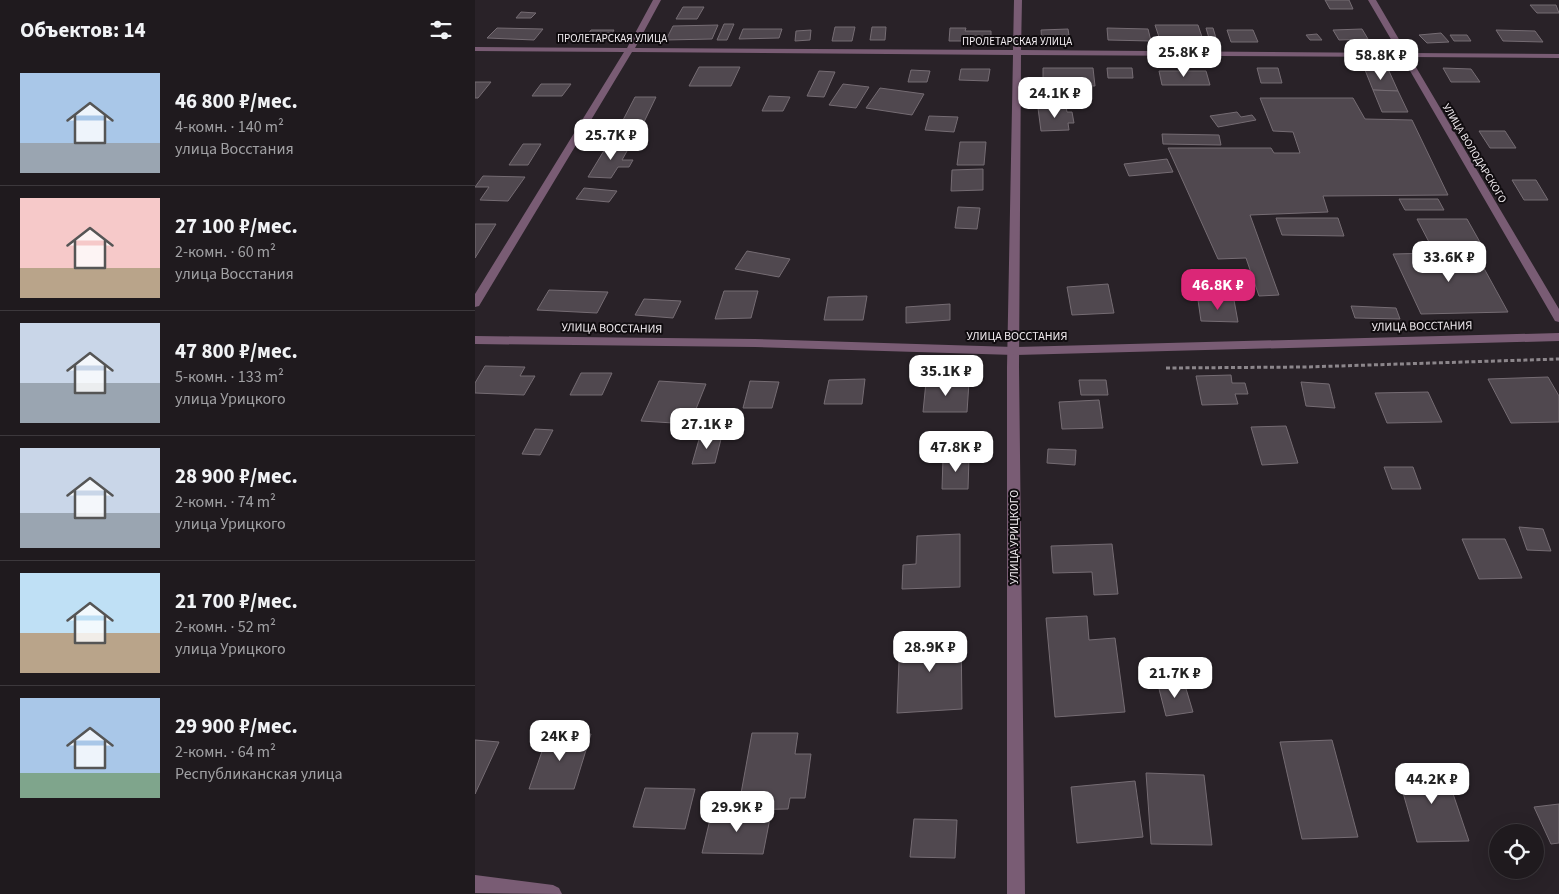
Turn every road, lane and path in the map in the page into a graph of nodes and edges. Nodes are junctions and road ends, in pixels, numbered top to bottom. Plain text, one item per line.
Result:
1 (657, 0) edge
2 (1018, 0) edge
3 (1372, 0) edge
4 (475, 49) edge
5 (630, 49) junction
6 (1018, 52) junction
7 (1403, 55) junction
8 (1559, 56) edge
9 (475, 303) edge
10 (1559, 318) edge
11 (1559, 337) edge
12 (475, 340) edge
13 (1014, 351) junction
14 (1559, 359) edge
15 (1161, 368) dead end
16 (475, 884) edge
17 (553, 894) edge
18 (1016, 894) edge

1 - 5 street
2 - 6 street, УЛИЦА УРИЦКОГО
3 - 7 street, УЛИЦА ВОЛОДАРСКОГО
4 - 5 street, ПРОЛЕТАРСКАЯ УЛИЦА
5 - 6 street, ПРОЛЕТАРСКАЯ УЛИЦА
5 - 9 street
6 - 7 street, ПРОЛЕТАРСКАЯ УЛИЦА
6 - 13 street, УЛИЦА УРИЦКОГО
7 - 8 street, ПРОЛЕТАРСКАЯ УЛИЦА
7 - 10 street, УЛИЦА ВОЛОДАРСКОГО
11 - 13 street, УЛИЦА ВОССТАНИЯ
12 - 13 street, УЛИЦА ВОССТАНИЯ
13 - 18 street, УЛИЦА УРИЦКОГО
14 - 15 path
16 - 17 street

